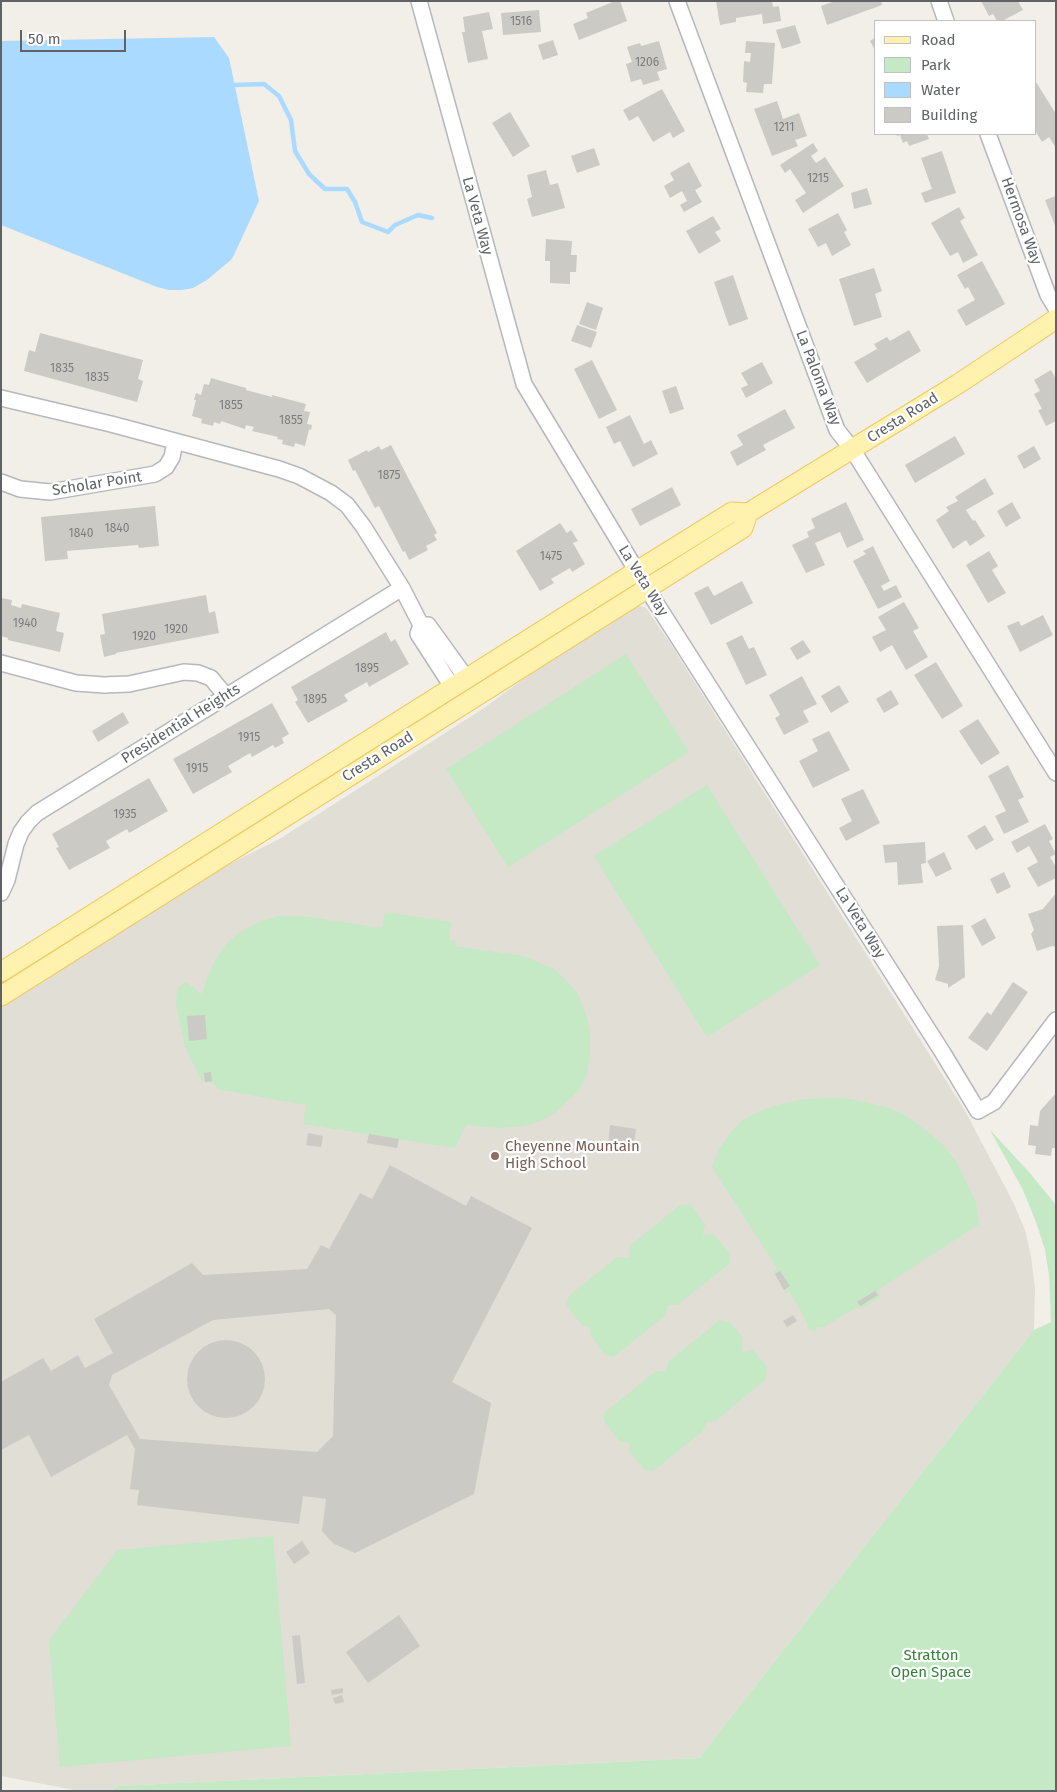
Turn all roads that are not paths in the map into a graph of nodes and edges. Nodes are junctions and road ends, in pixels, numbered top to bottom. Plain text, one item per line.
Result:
1 (419, 1) edge
2 (677, 1) edge
3 (939, 1) edge
4 (946, 20) edge
5 (988, 135) edge
6 (1056, 308) edge
7 (1056, 319) edge
8 (1, 398) edge
9 (175, 442) junction
10 (852, 449) junction
11 (1, 482) edge
12 (748, 513) junction
13 (681, 544) junction
14 (691, 561) junction
15 (637, 571) junction
16 (402, 588) junction
17 (648, 588) junction
18 (1, 663) edge
19 (460, 683) junction
20 (226, 696) junction
21 (1056, 773) edge
22 (3, 883) edge
23 (1, 972) edge
24 (1, 996) edge
25 (1056, 1020) edge

1 - 15 street, La Veta Way
2 - 10 street, La Paloma Way
3 - 4 street
5 - 6 street, Hermosa Way
7 - 10 main road, Cresta Road
8 - 9 street
9 - 11 street, Scholar Point
9 - 16 street
10 - 12 main road, Cresta Road
10 - 21 street, La Paloma Way
12 - 13 main road, Cresta Road
12 - 14 main road, Cresta Road
13 - 14 street
13 - 15 main road, Cresta Road
14 - 17 main road, Cresta Road
15 - 17 street, La Veta Way
15 - 19 main road, Cresta Road
16 - 19 street
16 - 20 street, Presidential Heights
17 - 24 main road, Cresta Road
17 - 25 street, La Veta Way
18 - 20 street
19 - 23 main road, Cresta Road
20 - 22 street, Presidential Heights

